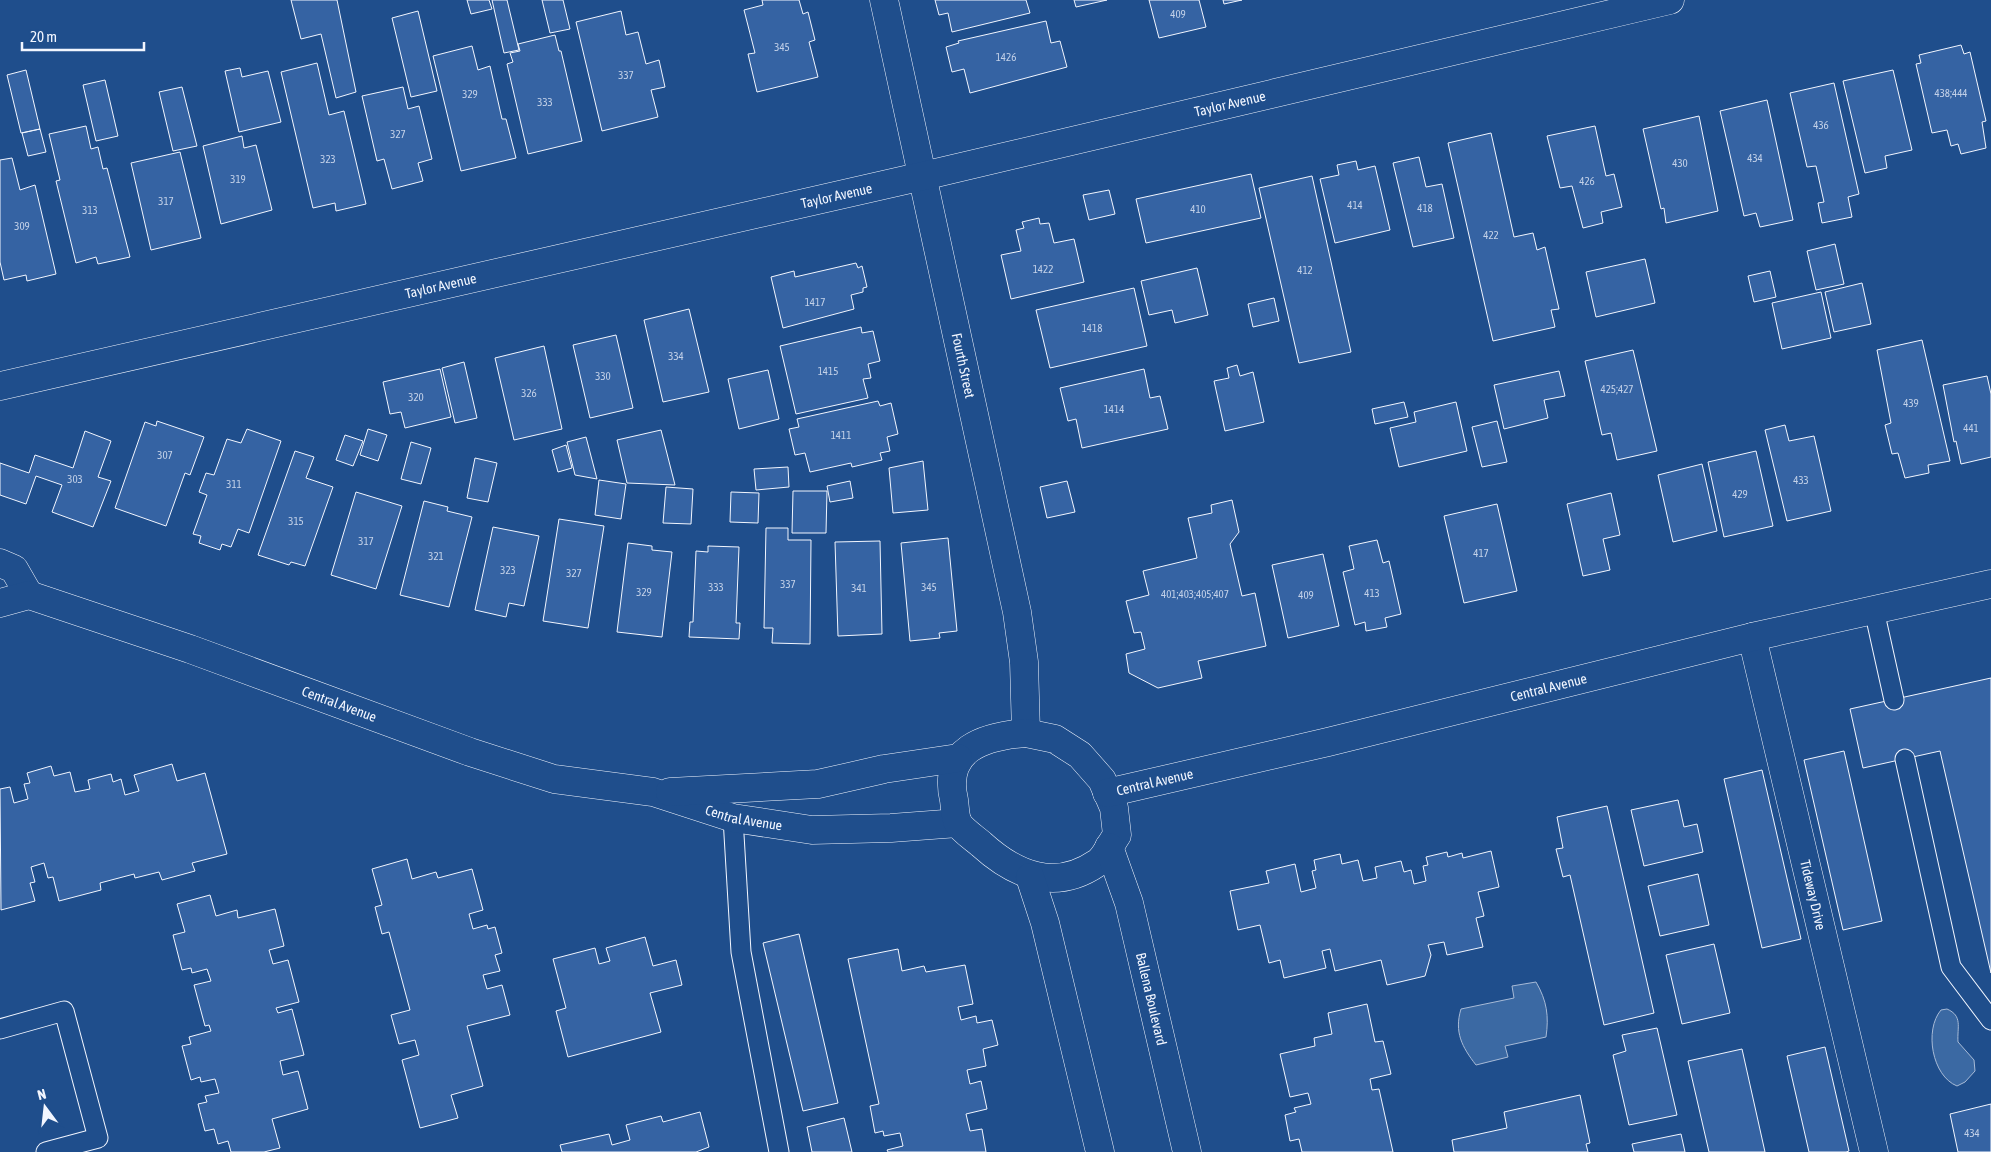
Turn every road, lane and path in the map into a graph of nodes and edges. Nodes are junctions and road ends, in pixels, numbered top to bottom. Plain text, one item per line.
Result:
1 (884, 0) edge
2 (1670, 0) edge
3 (923, 176) junction
4 (0, 386) edge
5 (0, 563) edge
6 (1991, 584) edge
7 (29, 595) junction
8 (0, 603) edge
9 (1874, 610) junction
10 (1752, 636) junction
11 (1894, 700) dead end
12 (1026, 734) junction
13 (958, 758) junction
14 (1905, 759) dead end
15 (653, 792) junction
16 (1107, 793) junction
17 (733, 818) junction
18 (958, 823) junction
19 (1109, 847) junction
20 (1030, 877) junction
21 (1991, 1020) edge
22 (0, 1028) edge
23 (46, 1152) edge
24 (779, 1152) edge
25 (1100, 1152) edge
26 (1187, 1152) edge
27 (1874, 1152) edge

1 - 3 street, Fourth Street
2 - 3 street, Taylor Avenue
3 - 4 street, Taylor Avenue
3 - 12 street, Fourth Street
5 - 7 street
6 - 9 street, Central Avenue
7 - 8 street
7 - 15 street, Central Avenue
9 - 10 street, Central Avenue
9 - 11 lane
10 - 16 street, Central Avenue
10 - 27 street, Tideway Drive
12 - 13 street
12 - 16 street
13 - 15 street, Central Avenue
13 - 18 street
14 - 21 lane
15 - 17 street, Central Avenue
16 - 19 street
17 - 18 street, Central Avenue
17 - 24 lane
18 - 20 street
19 - 20 street
19 - 26 street, Ballena Boulevard
20 - 25 street
22 - 23 lane

